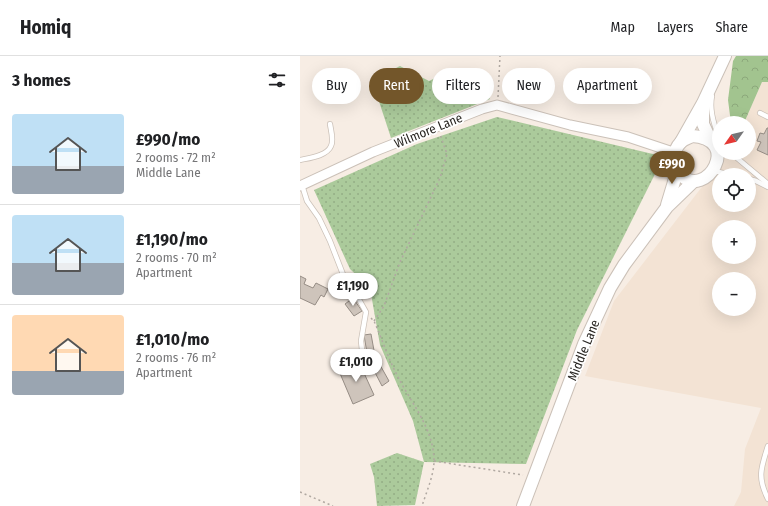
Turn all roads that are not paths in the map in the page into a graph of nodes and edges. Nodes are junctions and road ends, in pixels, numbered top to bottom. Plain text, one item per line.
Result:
1 (725, 56) edge
2 (715, 77) junction
3 (703, 102) junction
4 (760, 113) dead end
5 (712, 116) edge
6 (768, 117) edge
7 (330, 124) dead end
8 (712, 135) edge
9 (712, 138) edge
10 (678, 148) junction
11 (300, 160) edge
12 (739, 160) edge
13 (677, 172) junction
14 (712, 172) edge
15 (694, 181) junction
16 (756, 181) edge
17 (768, 185) edge
18 (301, 186) edge
19 (667, 207) junction
20 (362, 350) dead end
21 (768, 446) edge
22 (768, 499) edge
23 (523, 506) edge

1 - 2 street
2 - 3 street
2 - 5 lane
3 - 8 street
3 - 10 street
4 - 6 lane
7 - 11 lane
9 - 10 street
10 - 13 street, Middle Lane
10 - 18 street, Wilmore Lane
12 - 17 lane
13 - 15 street
13 - 19 street, Middle Lane
14 - 15 street, Middle Lane
15 - 19 street, Middle Lane
16 - 17 lane
18 - 20 lane
19 - 23 street, Middle Lane
21 - 22 lane

